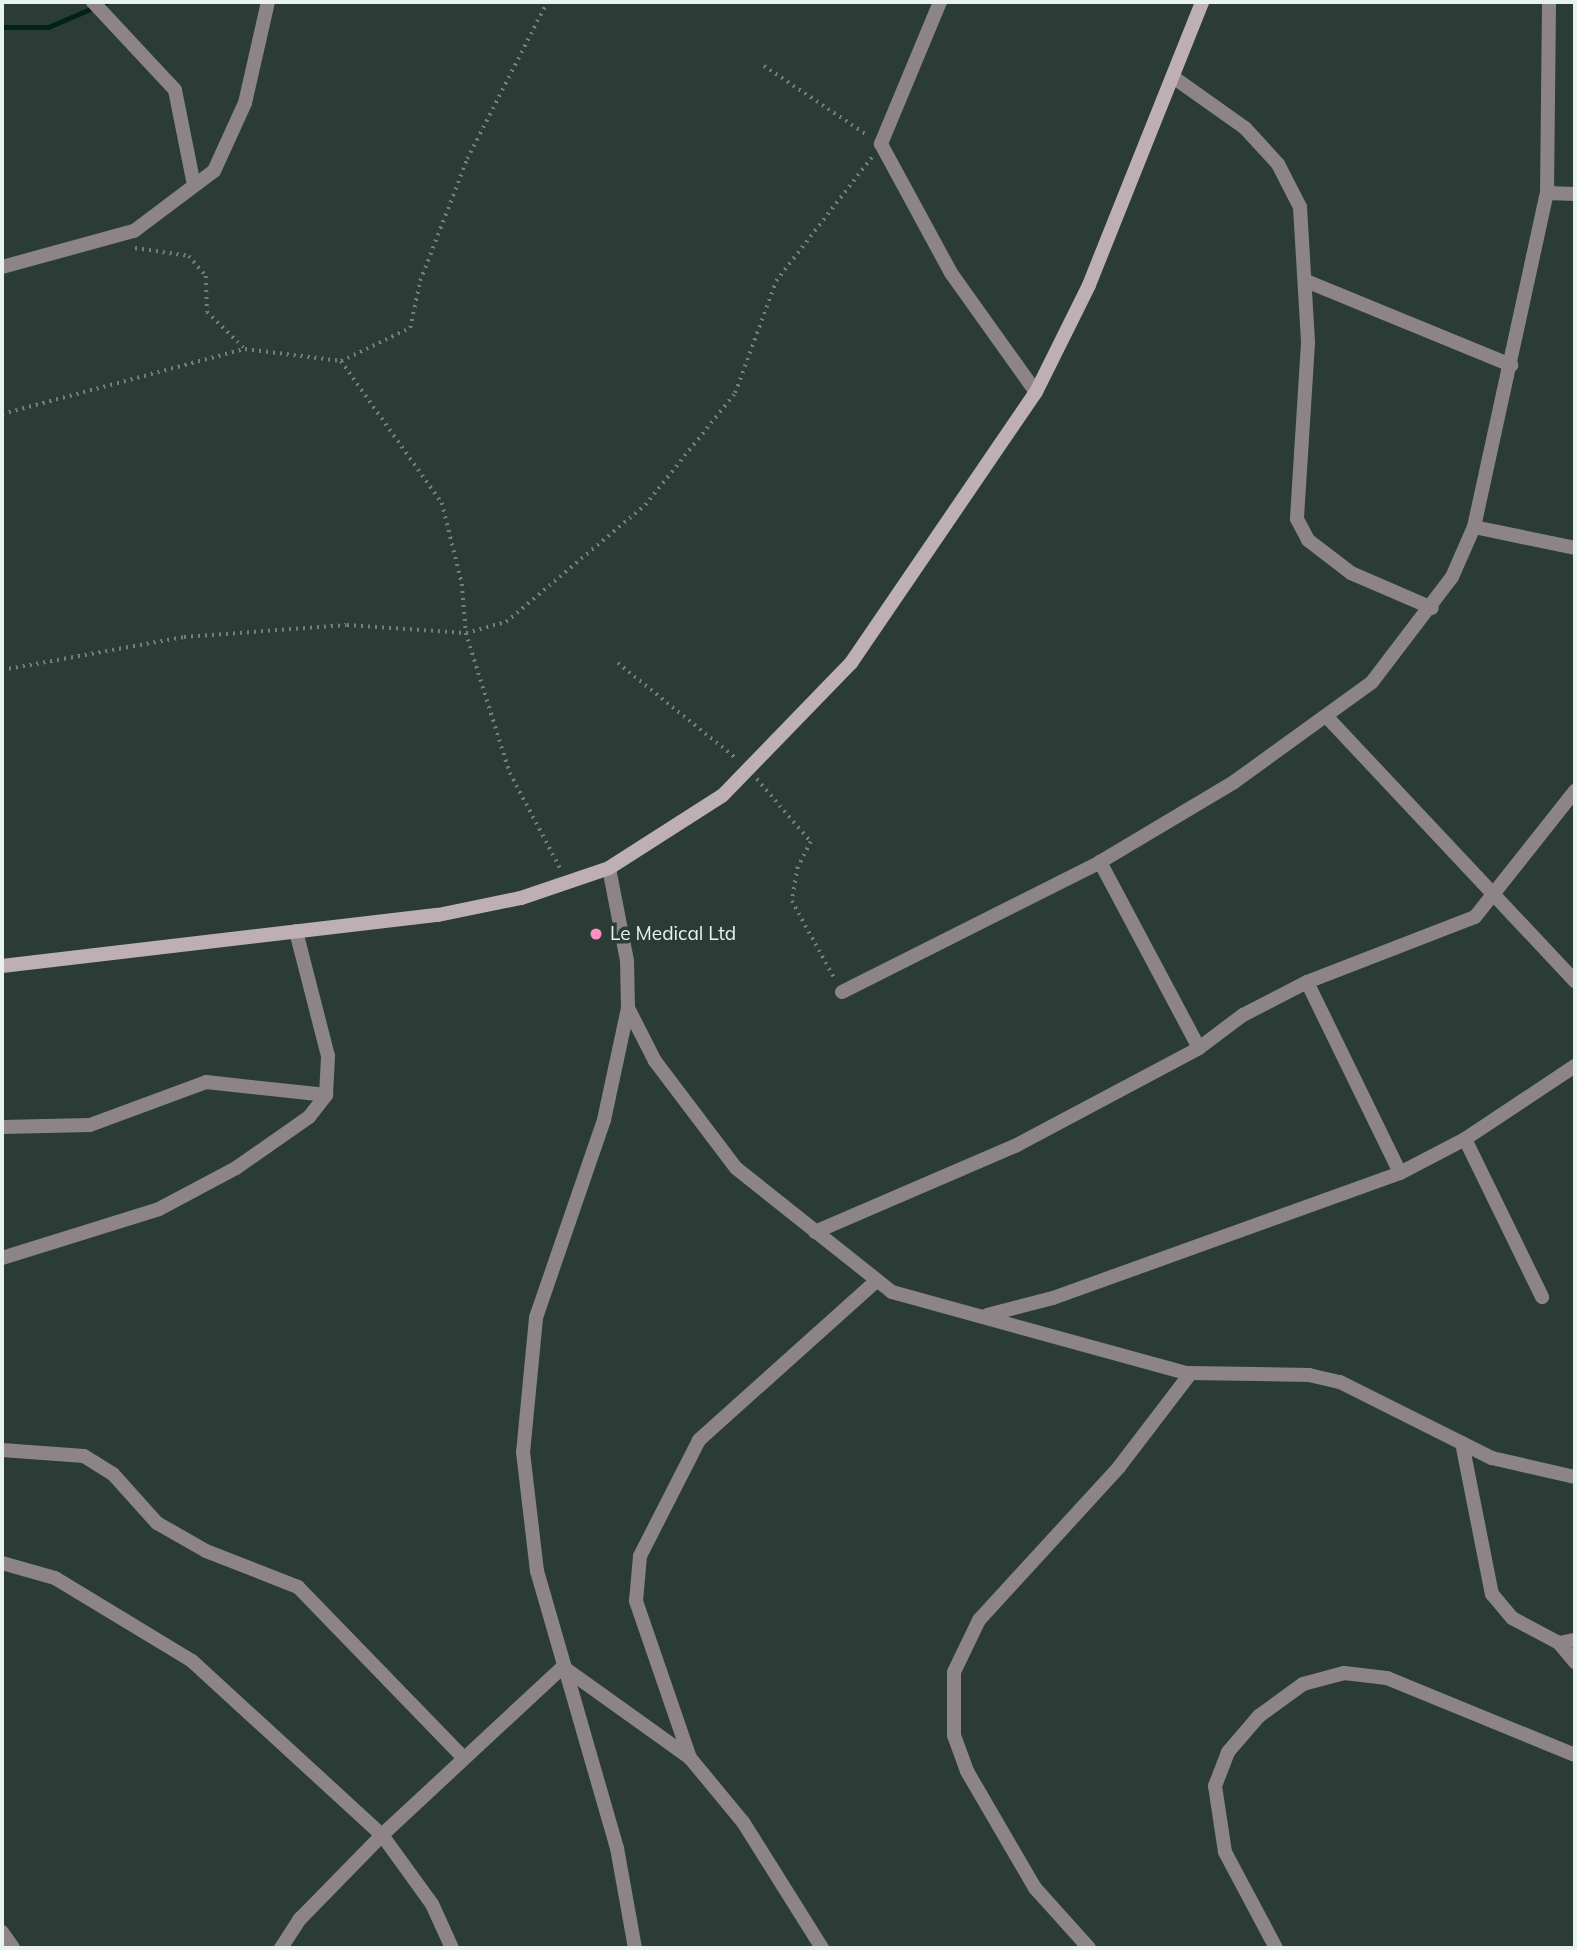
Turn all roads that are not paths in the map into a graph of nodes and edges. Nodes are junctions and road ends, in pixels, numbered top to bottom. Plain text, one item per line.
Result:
1 (93, 2) edge
2 (268, 2) edge
3 (940, 2) edge
4 (1202, 2) edge
5 (1549, 2) edge
6 (1173, 77) junction
7 (194, 184) junction
8 (1547, 193) junction
9 (1575, 194) edge
10 (2, 267) edge
11 (1306, 281) junction
12 (1511, 365) junction
13 (1036, 392) junction
14 (1474, 527) junction
15 (1575, 548) edge
16 (1432, 608) junction
17 (1326, 716) junction
18 (1575, 791) edge
19 (1100, 862) junction
20 (609, 868) junction
21 (1495, 897) junction
22 (296, 931) junction
23 (2, 966) edge
24 (1575, 981) edge
25 (1307, 982) junction
26 (842, 992) road end
27 (628, 1008) junction
28 (1199, 1048) junction
29 (1575, 1066) edge
30 (326, 1094) junction
31 (2, 1127) edge
32 (1465, 1139) junction
33 (1400, 1173) junction
34 (816, 1233) junction
35 (2, 1258) edge
36 (876, 1282) junction
37 (1542, 1297) dead end
38 (986, 1316) junction
39 (1190, 1374) junction
40 (1462, 1443) junction
41 (2, 1450) edge
42 (1575, 1477) edge
43 (2, 1563) edge
44 (1575, 1640) edge
45 (1559, 1643) junction
46 (1575, 1662) edge
47 (563, 1667) junction
48 (1575, 1755) edge
49 (463, 1757) junction
50 (690, 1758) junction
51 (382, 1835) junction
52 (2, 1931) edge
53 (13, 1948) edge
54 (281, 1948) edge
55 (452, 1948) edge
56 (635, 1948) edge
57 (822, 1948) edge
58 (1089, 1948) edge
59 (1276, 1948) edge

1 - 7 street
2 - 7 street
3 - 13 street
4 - 6 main road
5 - 8 street
6 - 11 street
6 - 13 main road
7 - 10 street
8 - 9 street
8 - 12 street
11 - 12 street
11 - 16 street
12 - 14 street
13 - 20 main road
14 - 15 street
14 - 16 street
16 - 17 street
17 - 19 street
17 - 21 street
18 - 21 street
19 - 26 street
19 - 28 street
20 - 22 main road
20 - 27 street
21 - 24 street
21 - 25 street
22 - 23 main road
22 - 30 street
25 - 28 street
25 - 33 street
27 - 34 street
27 - 47 street
28 - 34 street
29 - 32 street
30 - 31 street
30 - 35 street
32 - 33 street
32 - 37 street
33 - 38 street
34 - 36 street
36 - 38 street
36 - 50 street
38 - 39 street
39 - 40 street
39 - 58 street
40 - 42 street
40 - 45 street
41 - 49 street
43 - 51 street
44 - 45 street
45 - 46 street
47 - 49 street
47 - 50 street
47 - 56 street
48 - 59 street
49 - 51 street
50 - 57 street
51 - 54 street
51 - 55 street
52 - 53 street

